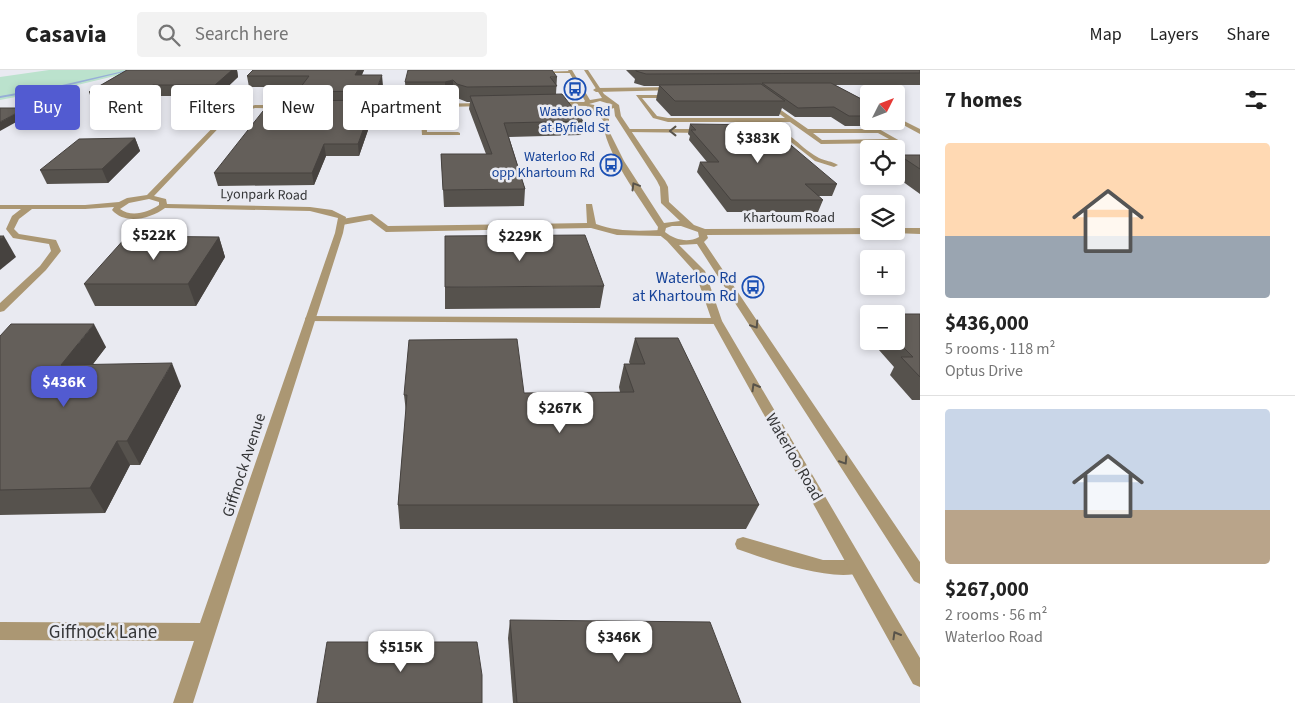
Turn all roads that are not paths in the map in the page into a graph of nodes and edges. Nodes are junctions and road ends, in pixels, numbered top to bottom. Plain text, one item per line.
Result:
1 (586, 70) edge
2 (571, 71) edge
3 (530, 73) edge
4 (681, 89) edge
5 (596, 90) junction
6 (685, 96) edge
7 (765, 100) edge
8 (610, 101) junction
9 (543, 104) edge
10 (589, 104) junction
11 (495, 105) edge
12 (459, 106) edge
13 (263, 107) edge
14 (617, 107) junction
15 (793, 120) junction
16 (905, 124) edge
17 (424, 130) edge
18 (628, 131) junction
19 (716, 131) edge
20 (754, 131) edge
21 (808, 131) junction
22 (920, 132) edge
23 (458, 134) dead end
24 (834, 165) dead end
25 (149, 197) junction
26 (121, 204) junction
27 (163, 206) junction
28 (588, 206) dead end
29 (0, 207) edge
30 (30, 207) junction
31 (342, 222) junction
32 (592, 225) junction
33 (690, 225) junction
34 (661, 230) junction
35 (860, 231) edge
36 (905, 231) edge
37 (920, 231) edge
38 (702, 236) junction
39 (670, 239) junction
40 (0, 309) edge
41 (310, 319) junction
42 (717, 321) junction
43 (743, 544) dead end
44 (857, 567) junction
45 (920, 576) edge
46 (0, 631) edge
47 (207, 632) junction
48 (920, 677) edge
49 (183, 703) edge

1 - 5 street
2 - 3 street
2 - 10 street
4 - 5 street
5 - 8 street
6 - 15 street
7 - 15 street
8 - 10 street
8 - 14 street
9 - 10 street
10 - 14 street
34 -> 10 street
11 - 12 street
13 - 25 street
14 - 18 street
15 - 21 street
16 - 22 street
17 - 23 street
19 -> 18 street
18 - 33 street
20 - 24 street
21 - 21 street
25 - 26 street
25 - 27 street
26 - 27 street
26 - 30 street
27 - 31 street, Lyonpark Road
28 - 32 street
29 - 30 street
30 - 40 street
31 - 32 street
31 - 41 street, Giffnock Avenue
32 - 34 street
33 - 34 street
33 - 38 street
34 - 39 street
35 - 38 street, Khartoum Road
36 - 37 street
38 - 39 street, Khartoum Road
38 -> 45 street
39 - 42 street, Waterloo Road
41 - 42 street
41 - 47 street, Giffnock Avenue
44 -> 42 street, Waterloo Road
43 - 44 street
48 -> 44 street, Waterloo Road
46 - 47 street, Giffnock Lane
47 - 49 street, Giffnock Avenue

